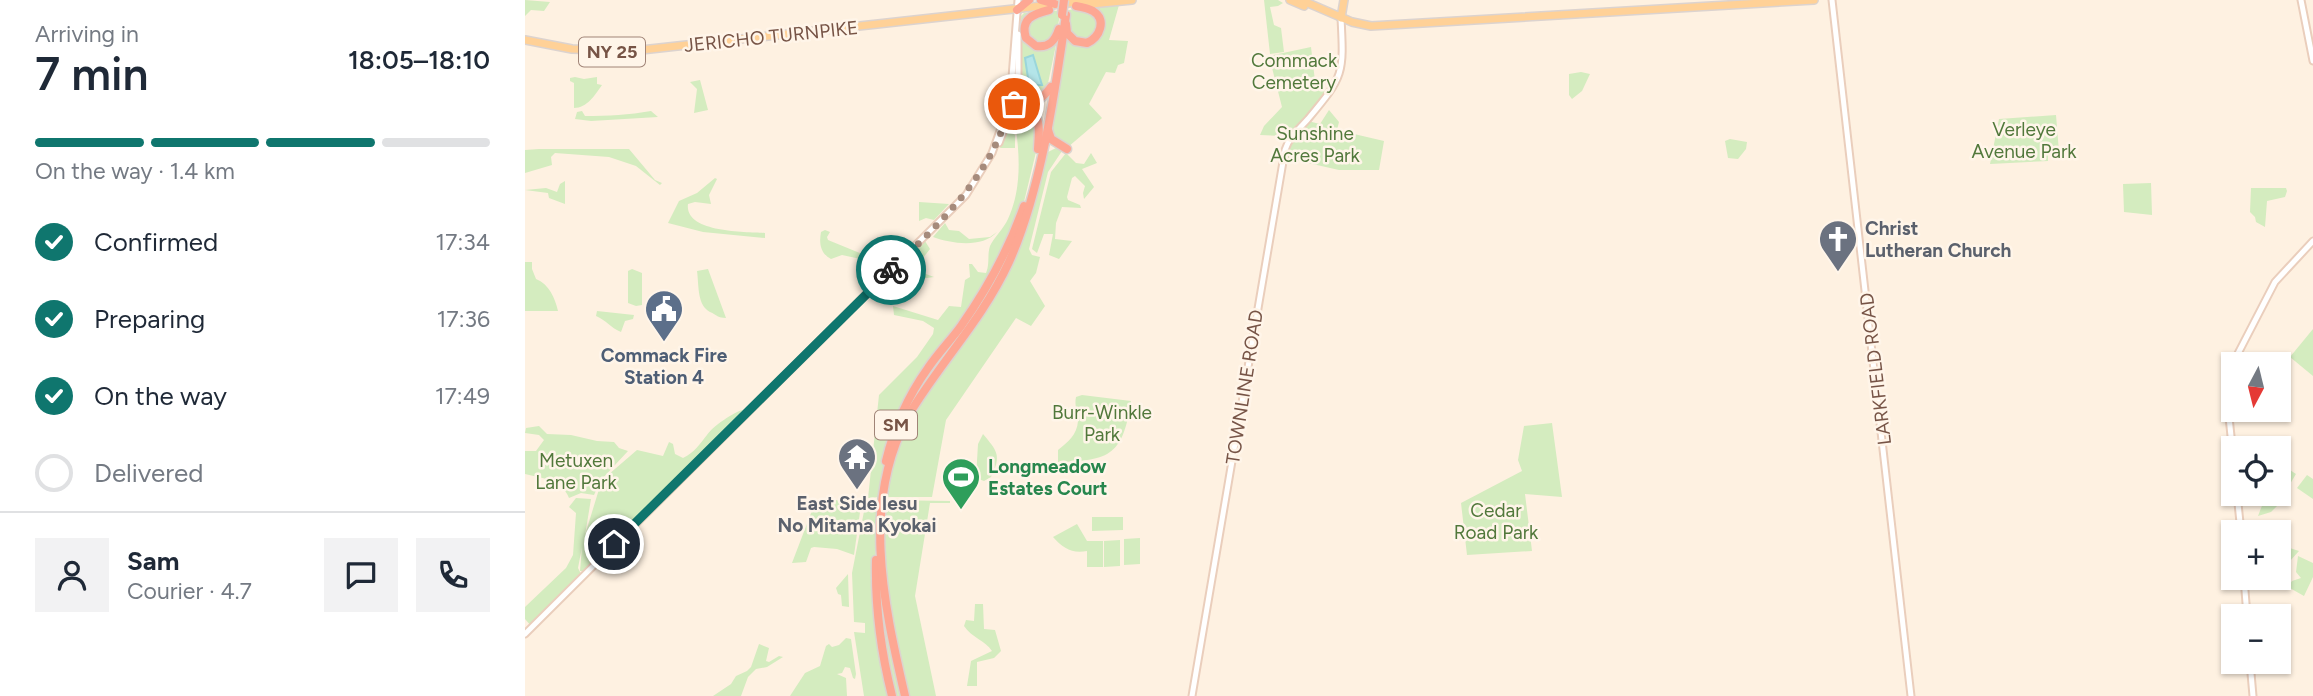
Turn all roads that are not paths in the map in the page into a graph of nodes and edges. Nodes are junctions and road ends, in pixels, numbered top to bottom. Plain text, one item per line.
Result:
1 (1018, 0) edge
2 (1028, 0) edge
3 (1041, 0) edge
4 (1096, 0) edge
5 (1132, 0) edge
6 (1343, 0) edge
7 (1814, 0) edge
8 (1832, 0) edge
9 (2301, 0) edge
10 (1073, 2) edge
11 (1299, 2) edge
12 (1052, 7) junction
13 (1017, 10) junction
14 (1340, 17) junction
15 (1063, 19) junction
16 (525, 40) edge
17 (2313, 61) edge
18 (1051, 87) junction
19 (1013, 102) junction
20 (1047, 124) junction
21 (1039, 160) junction
22 (2313, 241) edge
23 (2231, 436) edge
24 (525, 634) edge
25 (2252, 674) edge
26 (892, 696) edge
27 (905, 696) edge
28 (1192, 696) edge
29 (1911, 696) edge
30 (2253, 696) edge

1 - 13 main road
2 - 13 highway
3 - 12 highway
4 - 10 main road, JERICHO TURNPIKE / NY 25
5 - 10 main road, JERICHO TURNPIKE / NY 25
6 - 14 main road
7 - 14 main road
8 - 29 main road, LARKFIELD ROAD
9 - 17 main road
10 - 12 main road, JERICHO TURNPIKE / NY 25
10 - 15 highway, SM, bridge
10 - 15 highway
11 - 14 main road
12 - 13 main road, JERICHO TURNPIKE / NY 25
12 - 15 highway
13 - 16 main road, JERICHO TURNPIKE / NY 25
13 - 19 main road
14 - 28 main road, TOWNLINE ROAD
15 - 18 highway, SM
15 - 20 highway, SM
18 - 19 highway
18 - 21 highway, SM
19 - 21 highway
19 - 24 main road
20 - 21 highway, SM
20 - 21 highway
21 - 26 highway, SM
21 - 27 highway, SM
22 - 23 main road
25 - 30 main road

